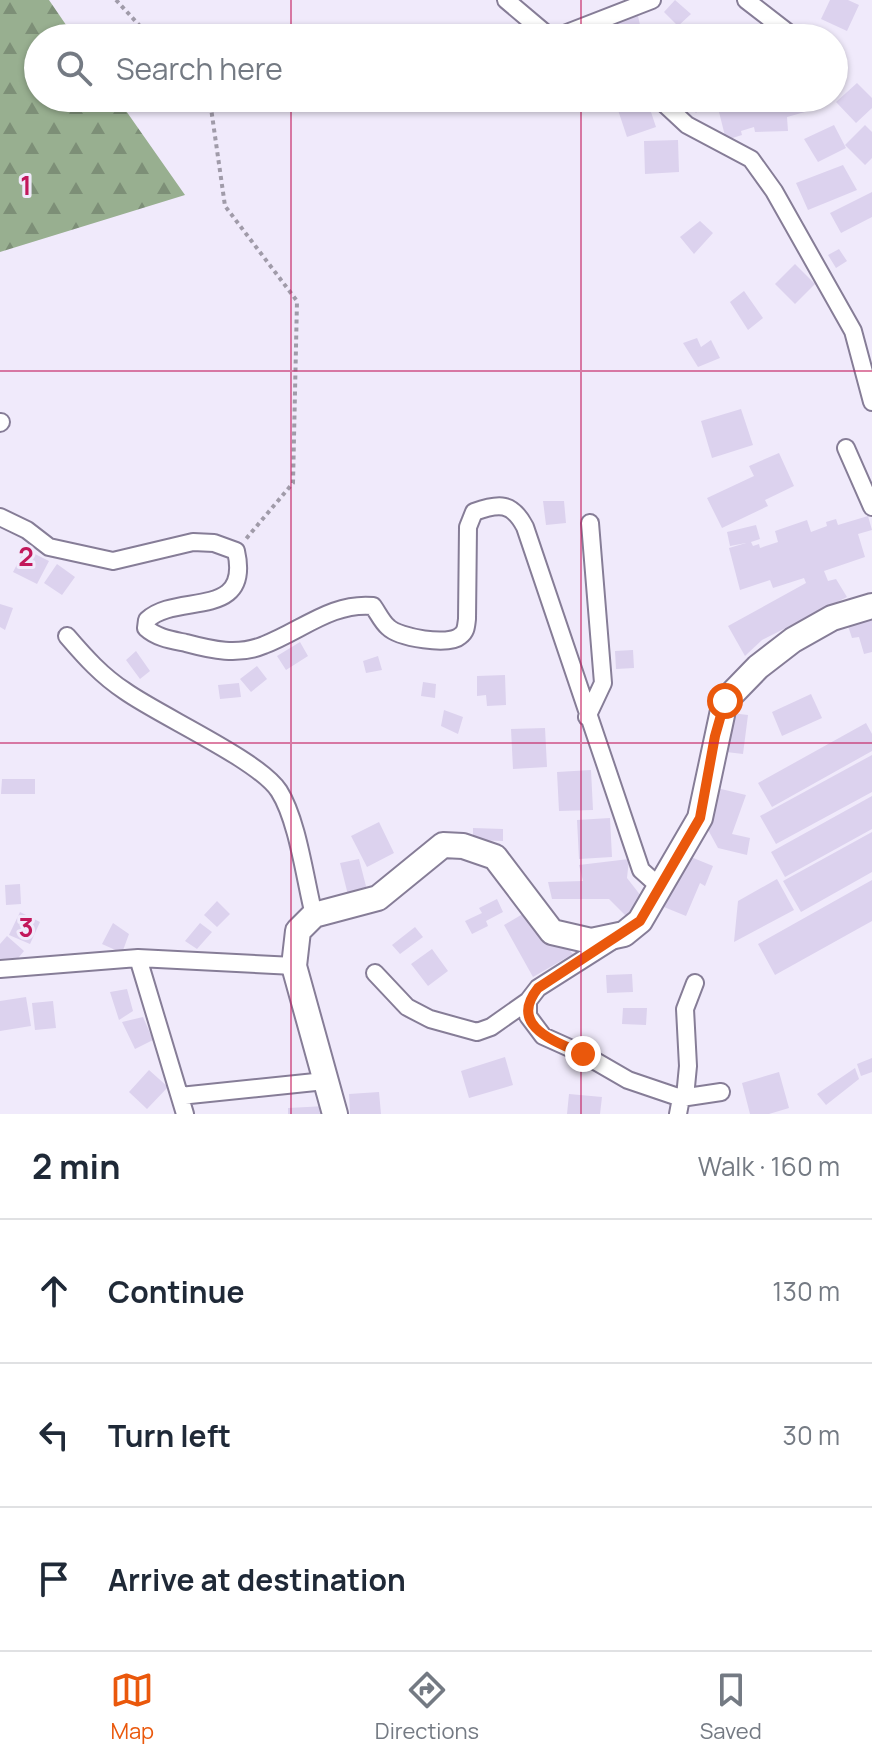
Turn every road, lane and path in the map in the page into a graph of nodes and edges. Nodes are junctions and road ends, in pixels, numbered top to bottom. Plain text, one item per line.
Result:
1 (116, 0) edge
2 (506, 0) edge
3 (652, 0) edge
4 (746, 0) edge
5 (138, 24) edge
6 (535, 24) edge
7 (589, 24) edge
8 (777, 24) edge
9 (212, 112) edge
10 (673, 112) edge
11 (872, 402) edge
12 (846, 448) dead end
13 (872, 507) edge
14 (0, 517) edge
15 (590, 523) dead end
16 (236, 551) junction
17 (872, 606) edge
18 (67, 636) dead end
19 (587, 717) junction
20 (661, 888) junction
21 (314, 915) junction
22 (624, 934) junction
23 (138, 958) junction
24 (294, 966) junction
25 (0, 969) edge
26 (375, 973) dead end
27 (695, 983) dead end
28 (528, 1001) junction
29 (325, 1081) junction
30 (721, 1092) dead end
31 (180, 1096) junction
32 (682, 1103) edge
33 (185, 1114) edge
34 (335, 1114) edge

1 - 5 path
2 - 6 street
3 - 7 street
4 - 8 street
9 - 16 path
10 - 11 street
12 - 13 street
14 - 16 street
15 - 19 street
16 - 19 street
17 - 20 street
18 - 21 street
19 - 20 street
20 - 22 street
21 - 22 street
21 - 24 street
22 - 28 street
23 - 24 street
23 - 25 street
23 - 31 street
24 - 29 street
26 - 28 street
27 - 32 street
28 - 32 street
29 - 31 street
29 - 34 street
30 - 32 street
31 - 33 street

